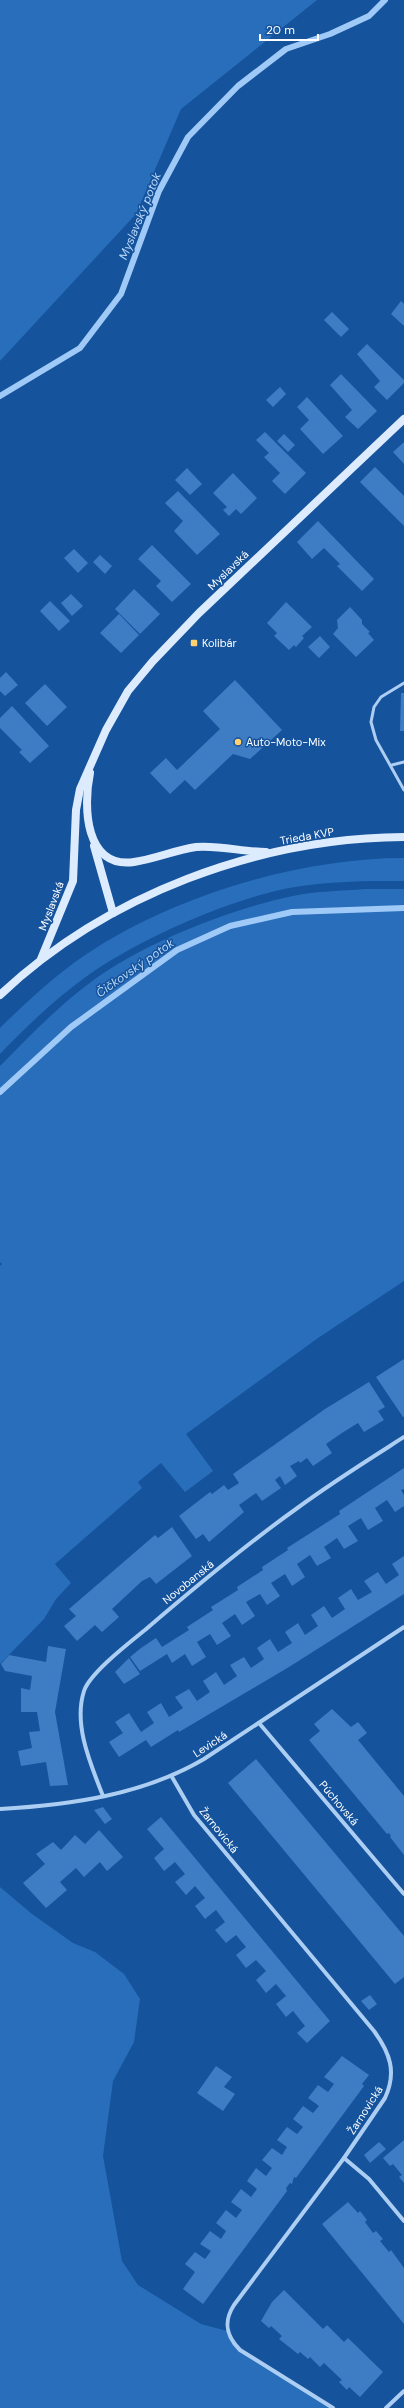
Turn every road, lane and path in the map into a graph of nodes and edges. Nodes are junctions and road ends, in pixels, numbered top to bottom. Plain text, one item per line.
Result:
1 (404, 419) edge
2 (404, 683) edge
3 (93, 759) junction
4 (404, 762) edge
5 (392, 765) junction
6 (404, 790) edge
7 (404, 837) edge
8 (93, 842) junction
9 (280, 851) junction
10 (113, 913) junction
11 (41, 959) junction
12 (0, 995) edge
13 (404, 1437) edge
14 (404, 1628) edge
15 (260, 1723) junction
16 (172, 1777) junction
17 (103, 1796) junction
18 (0, 1809) edge
19 (404, 1894) edge
20 (344, 2158) junction
21 (404, 2221) edge
22 (404, 2390) edge
23 (333, 2408) edge
24 (386, 2408) edge

1 - 3 street, Myslavská
2 - 5 lane
3 - 8 street, Myslavská
3 - 11 street, Myslavská
4 - 5 lane
5 - 6 lane
7 - 9 street, Trieda KVP
8 - 9 street
8 - 10 street, Myslavská
9 - 10 street, Trieda KVP
10 - 11 street, Trieda KVP
11 - 12 street, Myslavská
13 - 17 street, Novobanská
14 - 15 street, Levická
15 - 16 street, Levická
15 - 19 street, Púchovská
16 - 17 street, Levická
16 - 20 street, Žarnovická
17 - 18 street, Levická
20 - 21 street
20 - 23 street, Žarnovická
22 - 24 street

